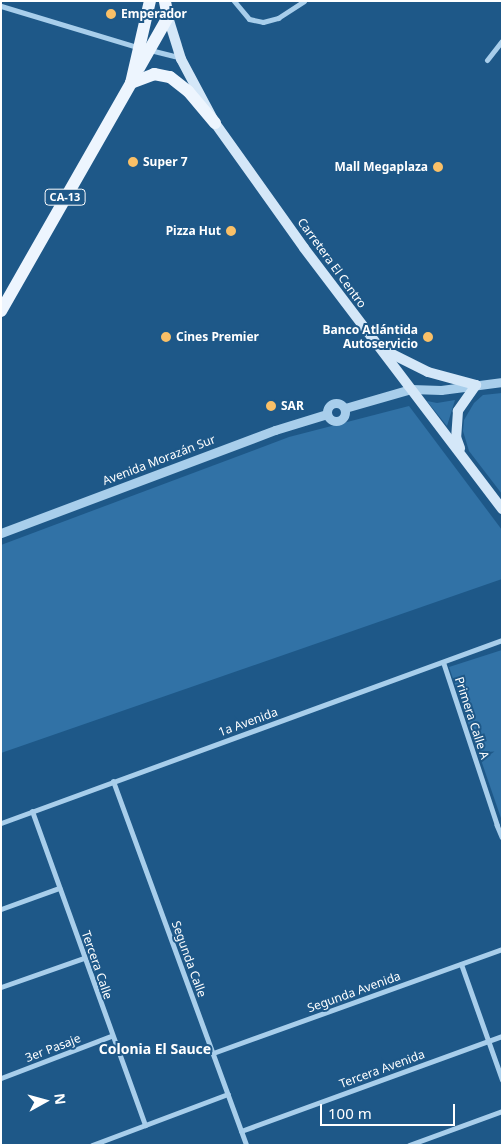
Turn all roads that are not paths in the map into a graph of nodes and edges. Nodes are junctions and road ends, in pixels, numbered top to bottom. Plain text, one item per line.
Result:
1 (150, 1) edge
2 (165, 1) edge
3 (234, 1) edge
4 (304, 1) edge
5 (1, 6) edge
6 (168, 17) junction
7 (502, 41) edge
8 (145, 49) junction
9 (181, 59) junction
10 (487, 60) dead end
11 (131, 83) junction
12 (215, 123) junction
13 (1, 311) edge
14 (378, 346) junction
15 (502, 382) edge
16 (476, 385) junction
17 (411, 389) junction
18 (345, 408) junction
19 (327, 414) junction
20 (465, 460) junction
21 (502, 509) edge
22 (1, 533) edge
23 (502, 640) edge
24 (443, 662) junction
25 (113, 781) junction
26 (32, 811) junction
27 (1, 823) edge
28 (497, 825) joint
29 (502, 837) edge
30 (59, 888) junction
31 (1, 909) edge
32 (502, 949) edge
33 (84, 958) junction
34 (461, 964) junction
35 (1, 987) edge
36 (111, 1036) junction
37 (502, 1036) edge
38 (488, 1041) junction
39 (213, 1053) junction
40 (1, 1078) edge
41 (502, 1080) edge
42 (228, 1094) junction
43 (502, 1112) edge
44 (145, 1126) junction
45 (241, 1131) junction
46 (92, 1145) edge
47 (246, 1145) edge
48 (409, 1145) edge

1 - 8 main road, CA-13
2 - 6 main road
3 - 4 street
5 - 8 street
6 - 8 main road, CA-13
6 - 9 main road, Carretera El Centro
7 - 10 street
8 - 9 street
8 - 11 main road, CA-13
9 - 12 main road, Carretera El Centro
11 - 12 main road
11 - 13 main road, CA-13
12 - 14 main road, Carretera El Centro
14 - 16 main road
14 - 17 main road, Carretera El Centro
15 - 16 street, Avenida Morazán Sur
16 - 17 street, Avenida Morazán Sur
16 - 20 main road
17 - 18 street, Avenida Morazán Sur
17 - 20 main road, Carretera El Centro
18 - 19 street, Avenida Morazán Sur
18 - 19 street, Avenida Morazán Sur
19 - 22 street, Avenida Morazán Sur
20 - 21 main road, Carretera El Centro
23 - 24 street, 1a Avenida
24 - 25 street, 1a Avenida
24 - 28 street, Primera Calle A
25 - 26 street, 1a Avenida
25 - 39 street, Segunda Calle
26 - 27 street, 1a Avenida
26 - 30 street, Tercera Calle
28 - 29 street, Primera Calle A
30 - 31 street
30 - 33 street, Tercera Calle
32 - 34 street, Segunda Avenida
33 - 35 street
33 - 36 street, Tercera Calle
34 - 38 street
34 - 39 street, Segunda Avenida
36 - 40 street, 3er Pasaje
36 - 44 street, Tercera Calle
37 - 38 street, Tercera Avenida
38 - 41 street
38 - 45 street, Tercera Avenida
39 - 42 street, Segunda Calle
42 - 44 street
42 - 45 street, Segunda Calle
43 - 48 street
44 - 46 street
45 - 47 street, Segunda Calle

